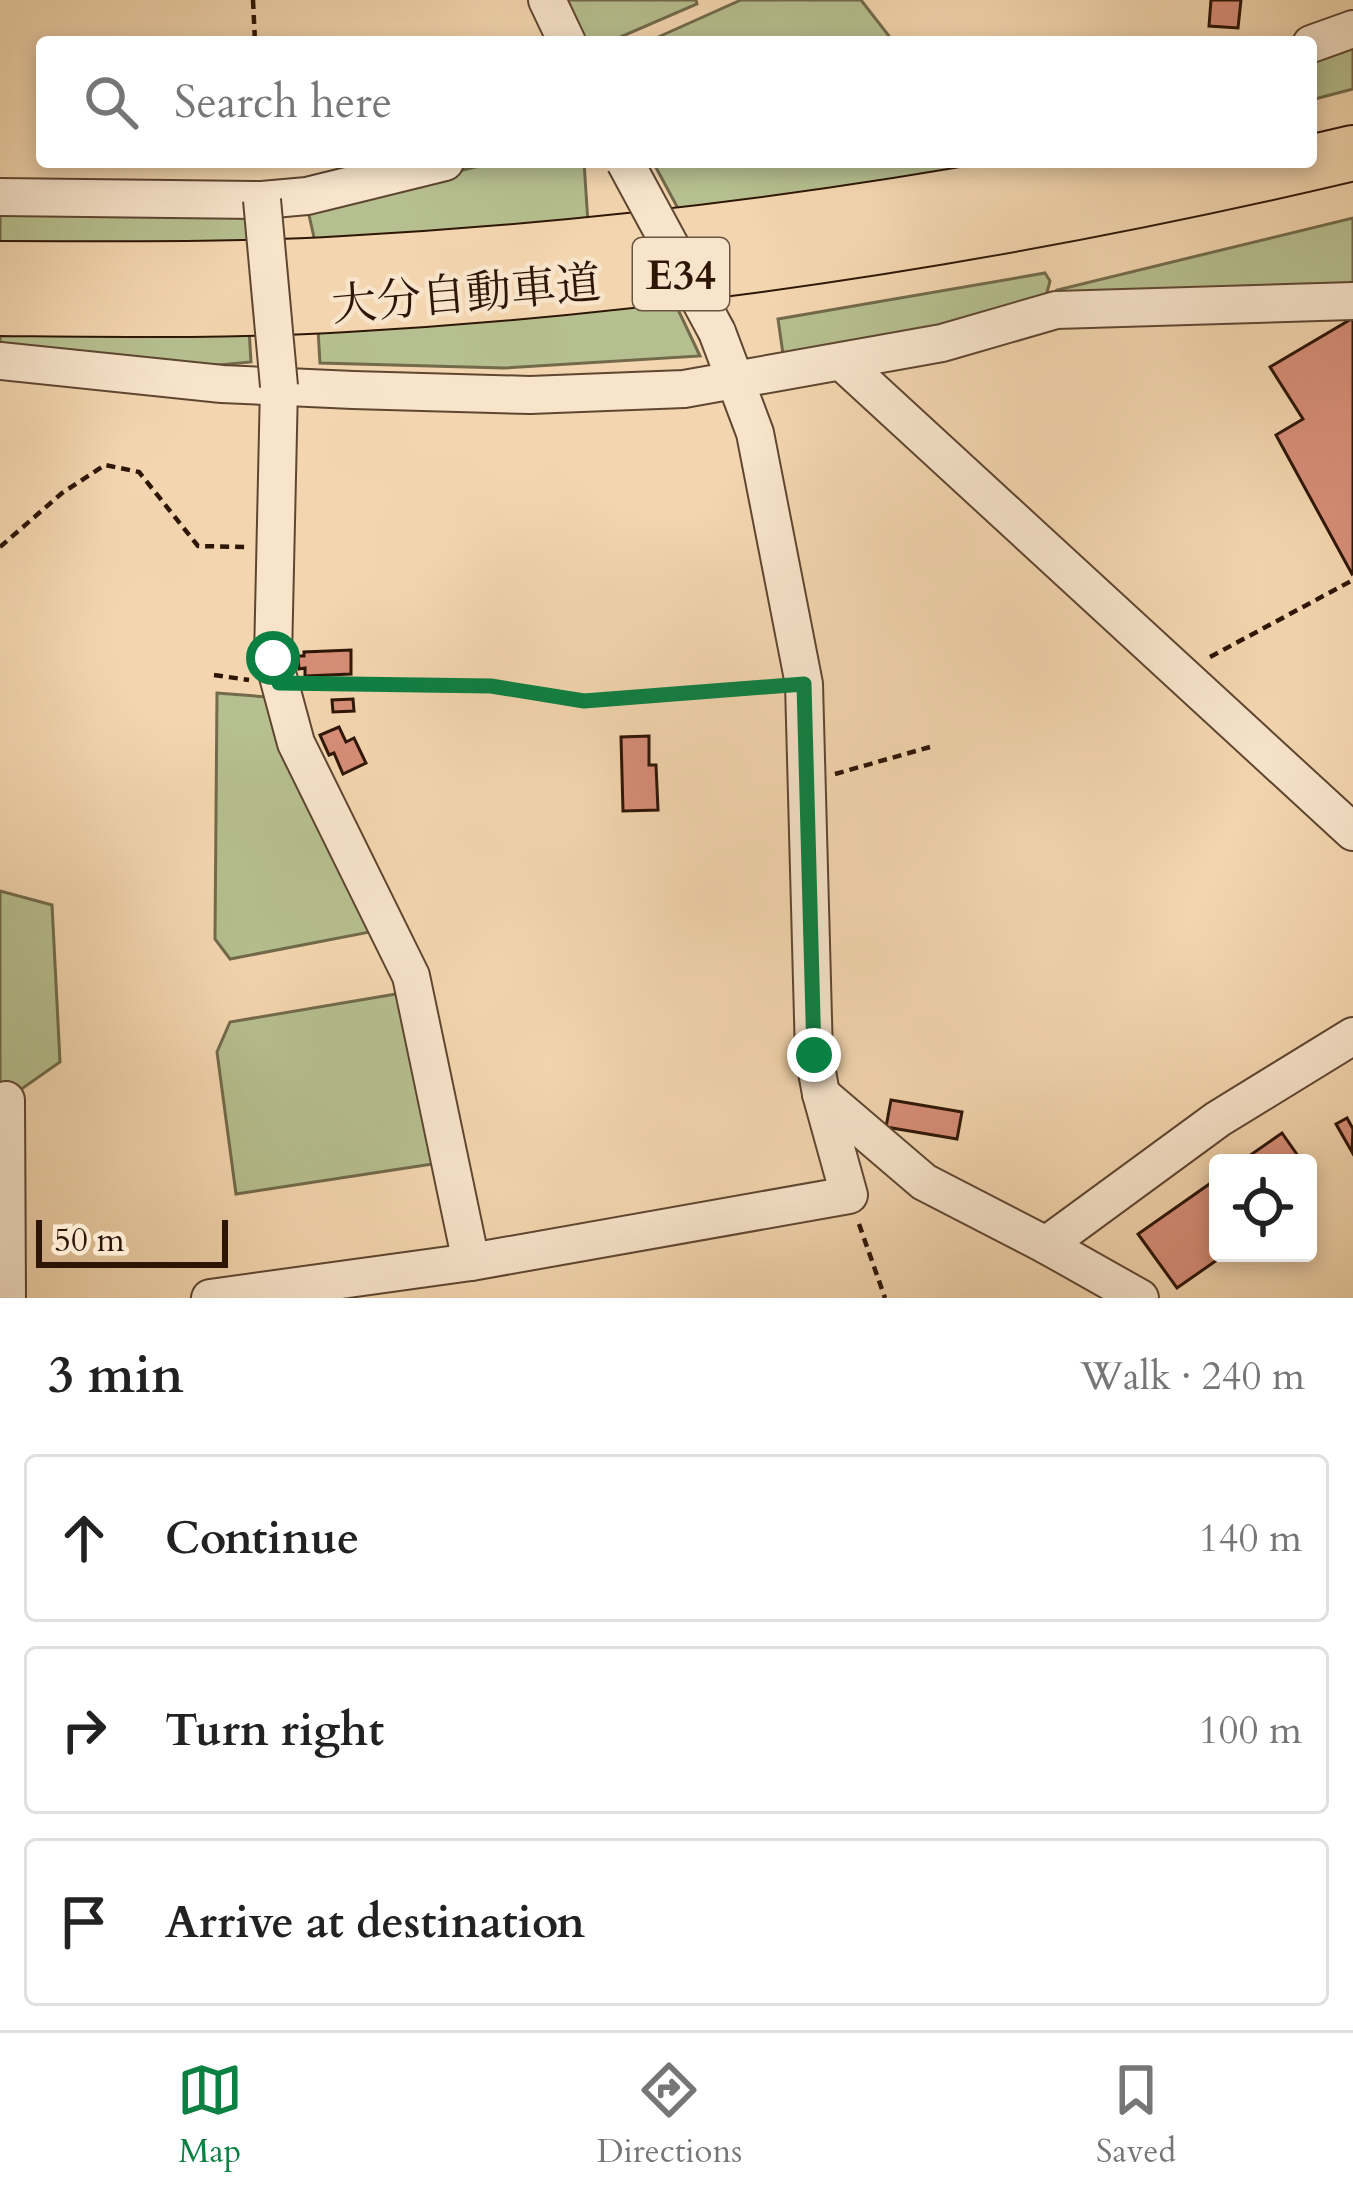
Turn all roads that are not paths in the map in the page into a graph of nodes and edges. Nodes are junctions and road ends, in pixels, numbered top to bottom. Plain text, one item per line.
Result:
1 (547, 0) edge
2 (1353, 28) edge
3 (564, 36) edge
4 (1317, 42) edge
5 (1353, 116) edge
6 (1317, 124) edge
7 (1353, 153) edge
8 (1317, 162) edge
9 (421, 168) edge
10 (628, 168) edge
11 (1109, 168) edge
12 (1290, 168) edge
13 (0, 197) edge
14 (262, 200) junction
15 (0, 269) edge
16 (1353, 301) edge
17 (0, 308) edge
18 (0, 361) edge
19 (842, 362) junction
20 (735, 378) junction
21 (279, 386) junction
22 (1353, 832) edge
23 (1353, 1036) edge
24 (821, 1094) junction
25 (6, 1100) dead end
26 (1046, 1245) junction
27 (471, 1262) junction
28 (7, 1298) edge
29 (210, 1298) edge
30 (1140, 1298) edge

1 - 3 street
2 - 4 street
5 - 6 highway
7 - 8 highway, 大分自動車道 / E34
9 - 14 street
10 - 20 street, bridge
11 - 15 highway, 大分自動車道 / E34
12 - 17 highway, 大分自動車道 / E34
13 - 14 street
14 - 21 street, bridge
16 - 19 street
18 - 21 street
19 - 20 street
19 - 22 street
20 - 21 street
20 - 24 street
21 - 27 street
23 - 26 street
24 - 26 street
24 - 27 street
25 - 28 street
26 - 30 street
27 - 29 street

